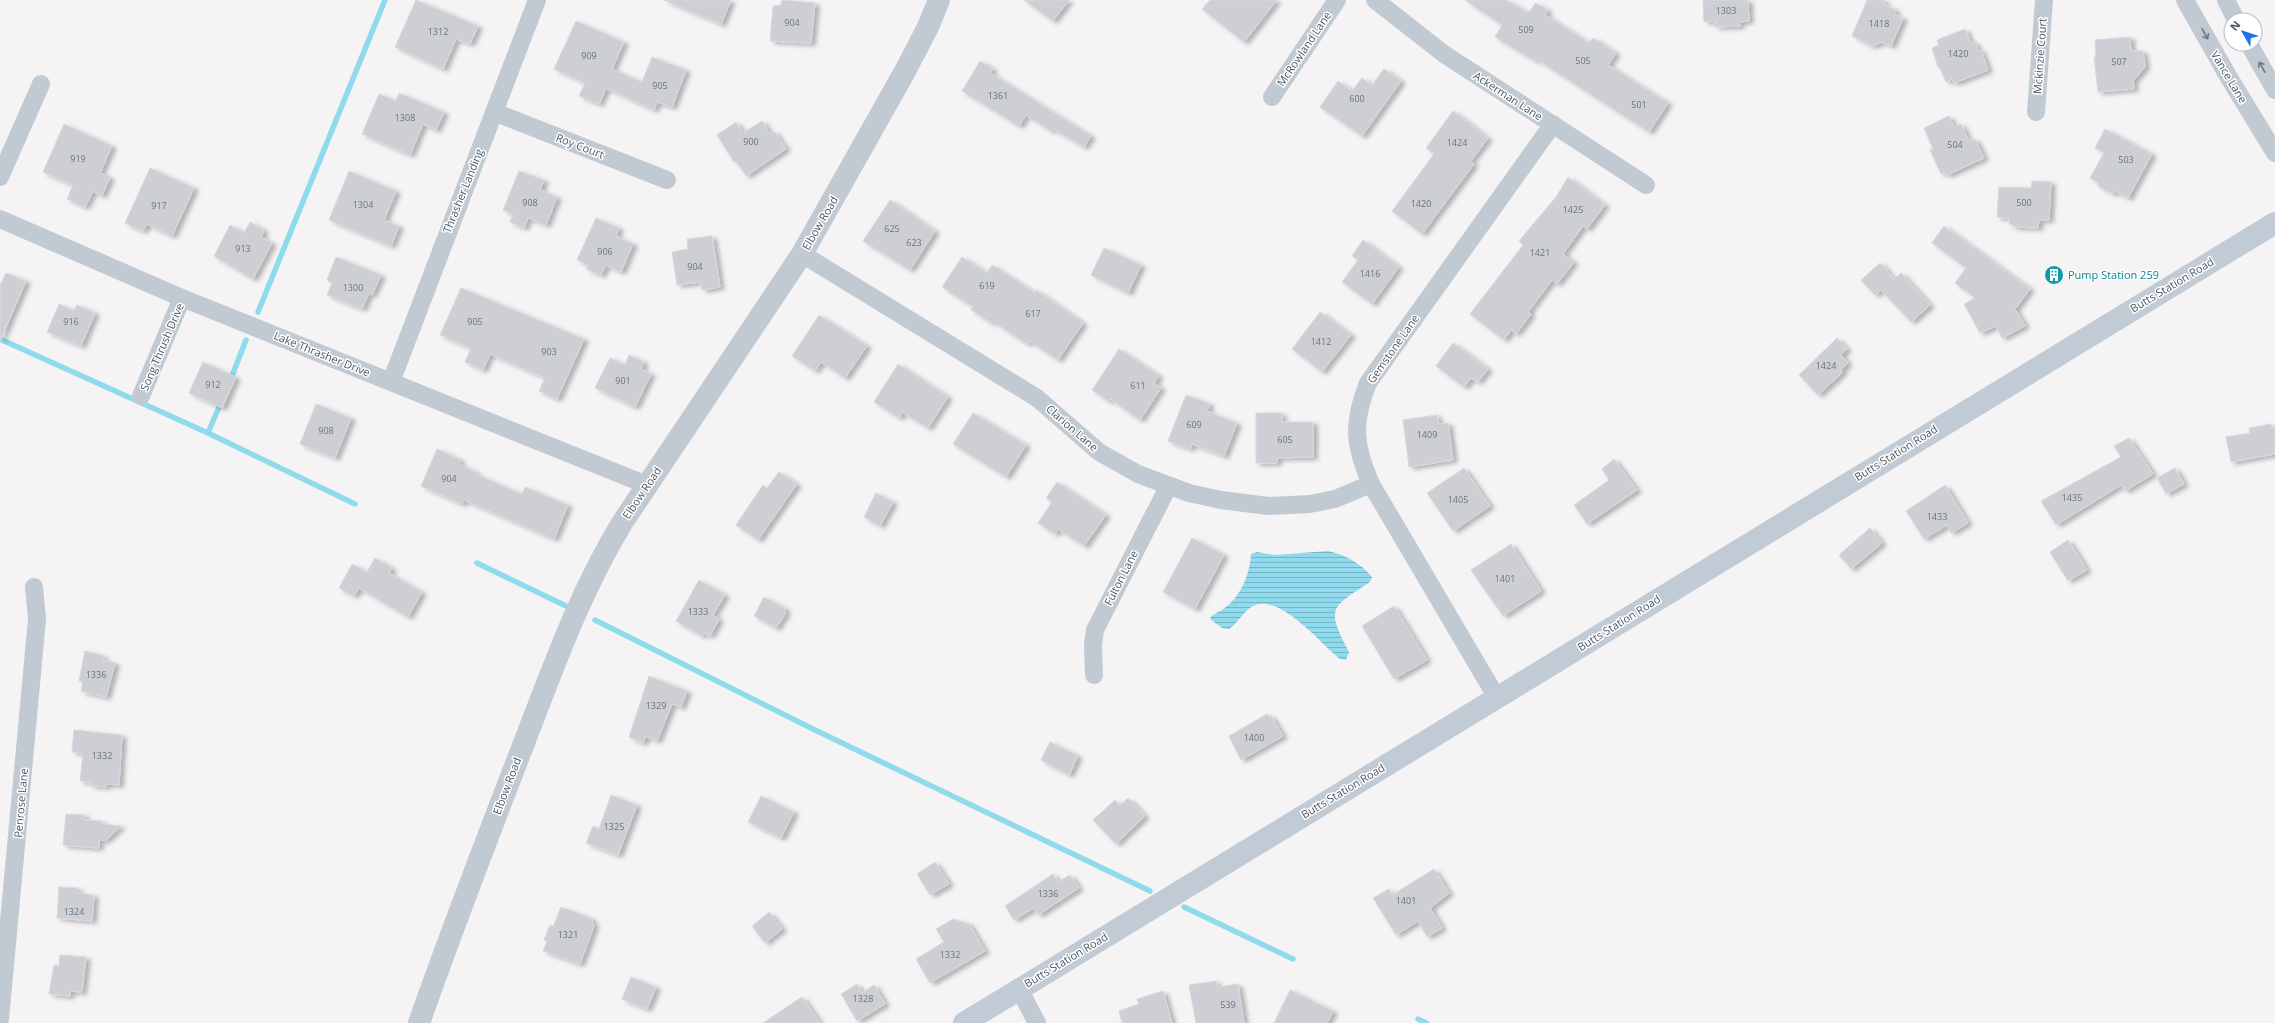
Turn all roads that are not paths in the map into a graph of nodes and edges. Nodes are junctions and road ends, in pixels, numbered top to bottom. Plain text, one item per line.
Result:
1 (537, 0) edge
2 (939, 0) edge
3 (1337, 0) edge
4 (1375, 0) edge
5 (2044, 0) edge
6 (2185, 0) edge
7 (2226, 0) edge
8 (2232, 12) edge
9 (2254, 52) edge
10 (41, 84) dead end
11 (2275, 90) edge
12 (1272, 97) dead end
13 (494, 112) junction
14 (2036, 112) dead end
15 (1553, 124) junction
16 (2275, 153) edge
17 (0, 177) edge
18 (666, 180) dead end
19 (1646, 185) dead end
20 (0, 219) edge
21 (2275, 223) edge
22 (802, 254) junction
23 (182, 298) junction
24 (391, 382) junction
25 (141, 396) dead end
26 (1371, 484) junction
27 (647, 485) junction
28 (1168, 486) junction
29 (34, 587) dead end
30 (1094, 675) dead end
31 (1497, 698) junction
32 (4, 956) edge
33 (1019, 989) junction
34 (0, 1019) edge
35 (419, 1023) edge
36 (964, 1023) edge
37 (1037, 1023) edge

1 - 13 street, Thrasher Landing
2 - 22 street, Elbow Road
3 - 12 street, McRowland Lane
4 - 15 street, Ackerman Lane
5 - 14 street, Mckinzie Court
6 -> 16 street, Vance Lane
7 - 8 street
11 -> 9 street
10 - 17 street
13 - 18 street, Roy Court
13 - 24 street, Thrasher Landing
15 - 19 street, Ackerman Lane
15 - 26 street, Gemstone Lane
20 - 23 street, Lake Thrasher Drive
21 - 31 main road, Butts Station Road
22 - 27 street, Elbow Road
22 - 28 street, Clarion Lane
23 - 24 street, Lake Thrasher Drive
23 - 25 street, Song Thrush Drive
24 - 27 street, Lake Thrasher Drive
26 - 28 street, Clarion Lane
26 - 31 street, Gemstone Lane
27 - 35 street, Elbow Road
28 - 30 street, Fulton Lane
29 - 32 street, Penrose Lane
31 - 33 main road, Butts Station Road
32 - 34 street, Penrose Lane
33 - 36 main road, Butts Station Road
33 - 37 street

